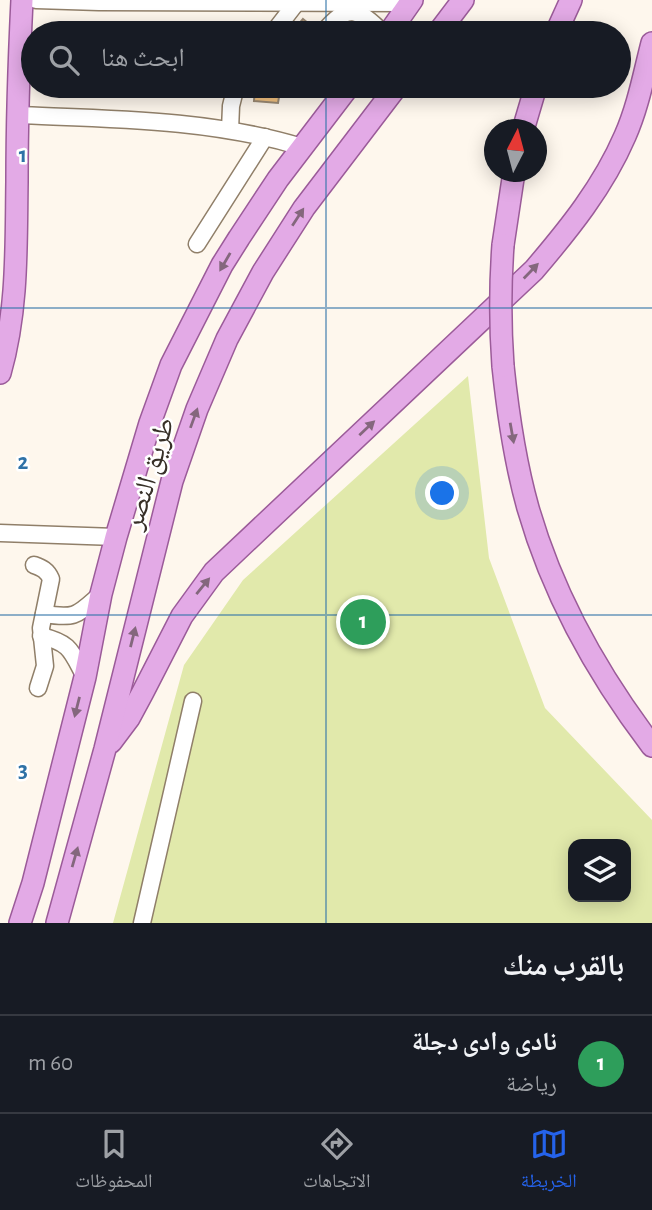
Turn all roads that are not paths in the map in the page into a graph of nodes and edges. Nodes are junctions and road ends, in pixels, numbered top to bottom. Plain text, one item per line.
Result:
1 (22, 0) edge
2 (36, 0) edge
3 (463, 0) edge
4 (571, 0) edge
5 (412, 1) edge
6 (297, 2) junction
7 (282, 21) edge
8 (333, 21) edge
9 (370, 21) edge
10 (398, 21) edge
11 (447, 21) edge
12 (561, 21) edge
13 (652, 43) edge
14 (233, 98) edge
15 (340, 98) edge
16 (388, 98) edge
17 (532, 98) edge
18 (17, 114) junction
19 (526, 119) edge
20 (230, 130) junction
21 (265, 137) junction
22 (302, 147) junction
23 (512, 182) edge
24 (197, 244) dead end
25 (0, 373) edge
26 (0, 533) edge
27 (116, 537) junction
28 (34, 565) dead end
29 (101, 594) junction
30 (44, 614) junction
31 (41, 636) junction
32 (85, 677) junction
33 (38, 688) dead end
34 (193, 701) dead end
35 (652, 746) edge
36 (105, 749) junction
37 (20, 923) edge
38 (57, 923) edge
39 (142, 923) edge

1 - 18 main road
2 - 6 street
3 - 11 main road
4 - 12 main road
5 - 6 street
5 - 10 main road
6 - 7 street
8 - 9 street
36 -> 13 main road
14 - 20 street
15 - 22 main road, طريق النصر
36 -> 16 main road, طريق النصر
17 - 19 main road
18 - 20 street
18 - 25 main road
20 - 21 street
21 - 22 street
21 - 24 street
22 -> 27 main road, طريق النصر
23 -> 35 main road, bridge
26 - 27 street
27 - 29 main road, طريق النصر
28 - 30 street
29 - 30 street
29 - 32 main road, طريق النصر
30 - 31 street
31 - 32 street
31 - 33 street
32 -> 37 main road, طريق النصر
34 - 39 street
38 -> 36 main road, طريق النصر

